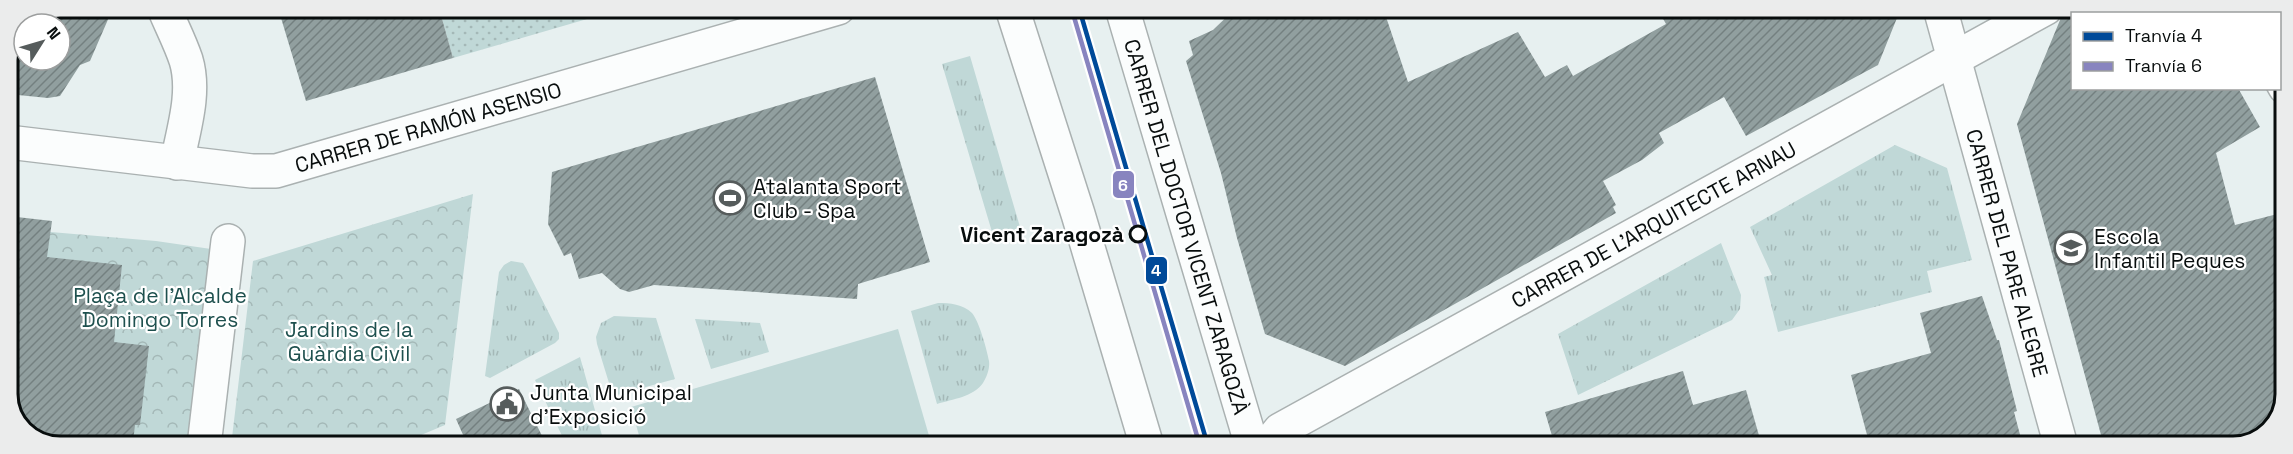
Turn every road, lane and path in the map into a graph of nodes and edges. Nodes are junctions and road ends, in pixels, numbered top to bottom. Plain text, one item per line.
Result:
1 (168, 18) edge
2 (804, 18) edge
3 (1015, 18) edge
4 (1125, 18) edge
5 (1943, 18) edge
6 (2028, 18) edge
7 (1955, 58) junction
8 (18, 143) edge
9 (177, 163) junction
10 (228, 241) dead end
11 (205, 436) edge
12 (1144, 436) edge
13 (1249, 436) edge
14 (1275, 436) edge
15 (2058, 436) edge

1 - 9 street
2 - 9 street, CARRER DE RAMÓN ASENSIO
3 - 12 street
4 - 13 street, CARRER DEL DOCTOR VICENT ZARAGOZÀ
5 - 7 street, CARRER DEL PARE ALEGRE
6 - 7 street, CARRER DE L'ARQUITECTE ARNAU
7 - 14 street, CARRER DE L'ARQUITECTE ARNAU
7 - 15 street, CARRER DEL PARE ALEGRE
8 - 9 street, CARRER DE RAMÓN ASENSIO
10 - 11 street

